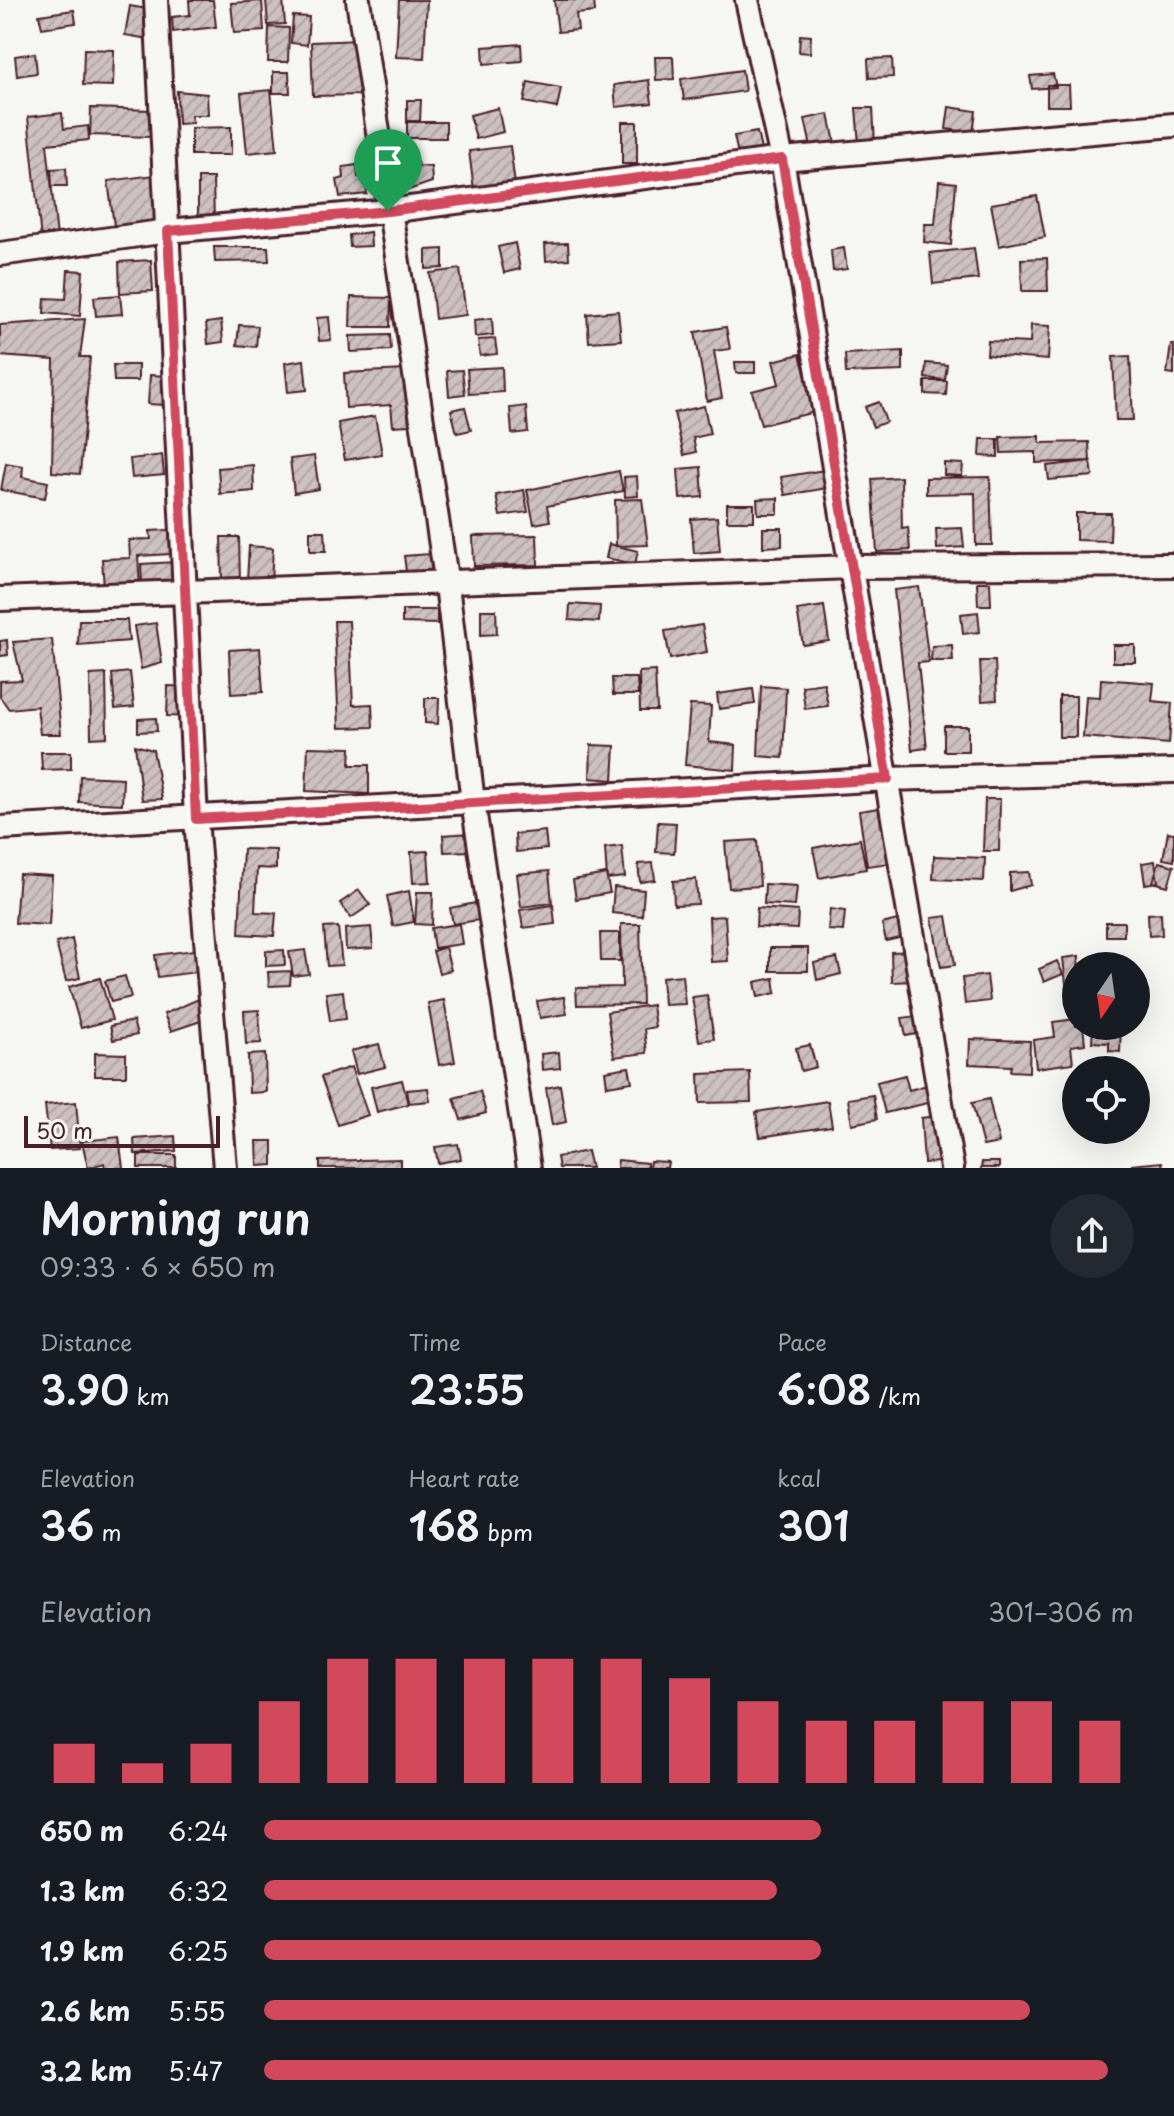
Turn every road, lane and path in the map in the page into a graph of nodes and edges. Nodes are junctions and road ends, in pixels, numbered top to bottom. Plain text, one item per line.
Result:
1 (156, 0) edge
2 (358, 0) edge
3 (747, 0) edge
4 (1174, 125) edge
5 (782, 159) junction
6 (388, 211) junction
7 (168, 231) junction
8 (0, 254) edge
9 (1174, 565) edge
10 (851, 567) junction
11 (447, 585) junction
12 (187, 594) junction
13 (0, 599) edge
14 (1174, 771) edge
15 (888, 779) junction
16 (473, 802) junction
17 (196, 819) junction
18 (0, 828) edge
19 (225, 1168) edge
20 (529, 1168) edge
21 (952, 1168) edge

1 - 7 street
2 - 6 street
3 - 5 street
4 - 5 street
5 - 6 street
5 - 10 street
6 - 7 street
6 - 11 street
7 - 8 street
7 - 12 street
9 - 10 street
10 - 11 street
10 - 15 street
11 - 12 street
11 - 16 street
12 - 13 street
12 - 17 street
14 - 15 street
15 - 16 street
15 - 21 street
16 - 17 street
16 - 20 street
17 - 18 street
17 - 19 street

